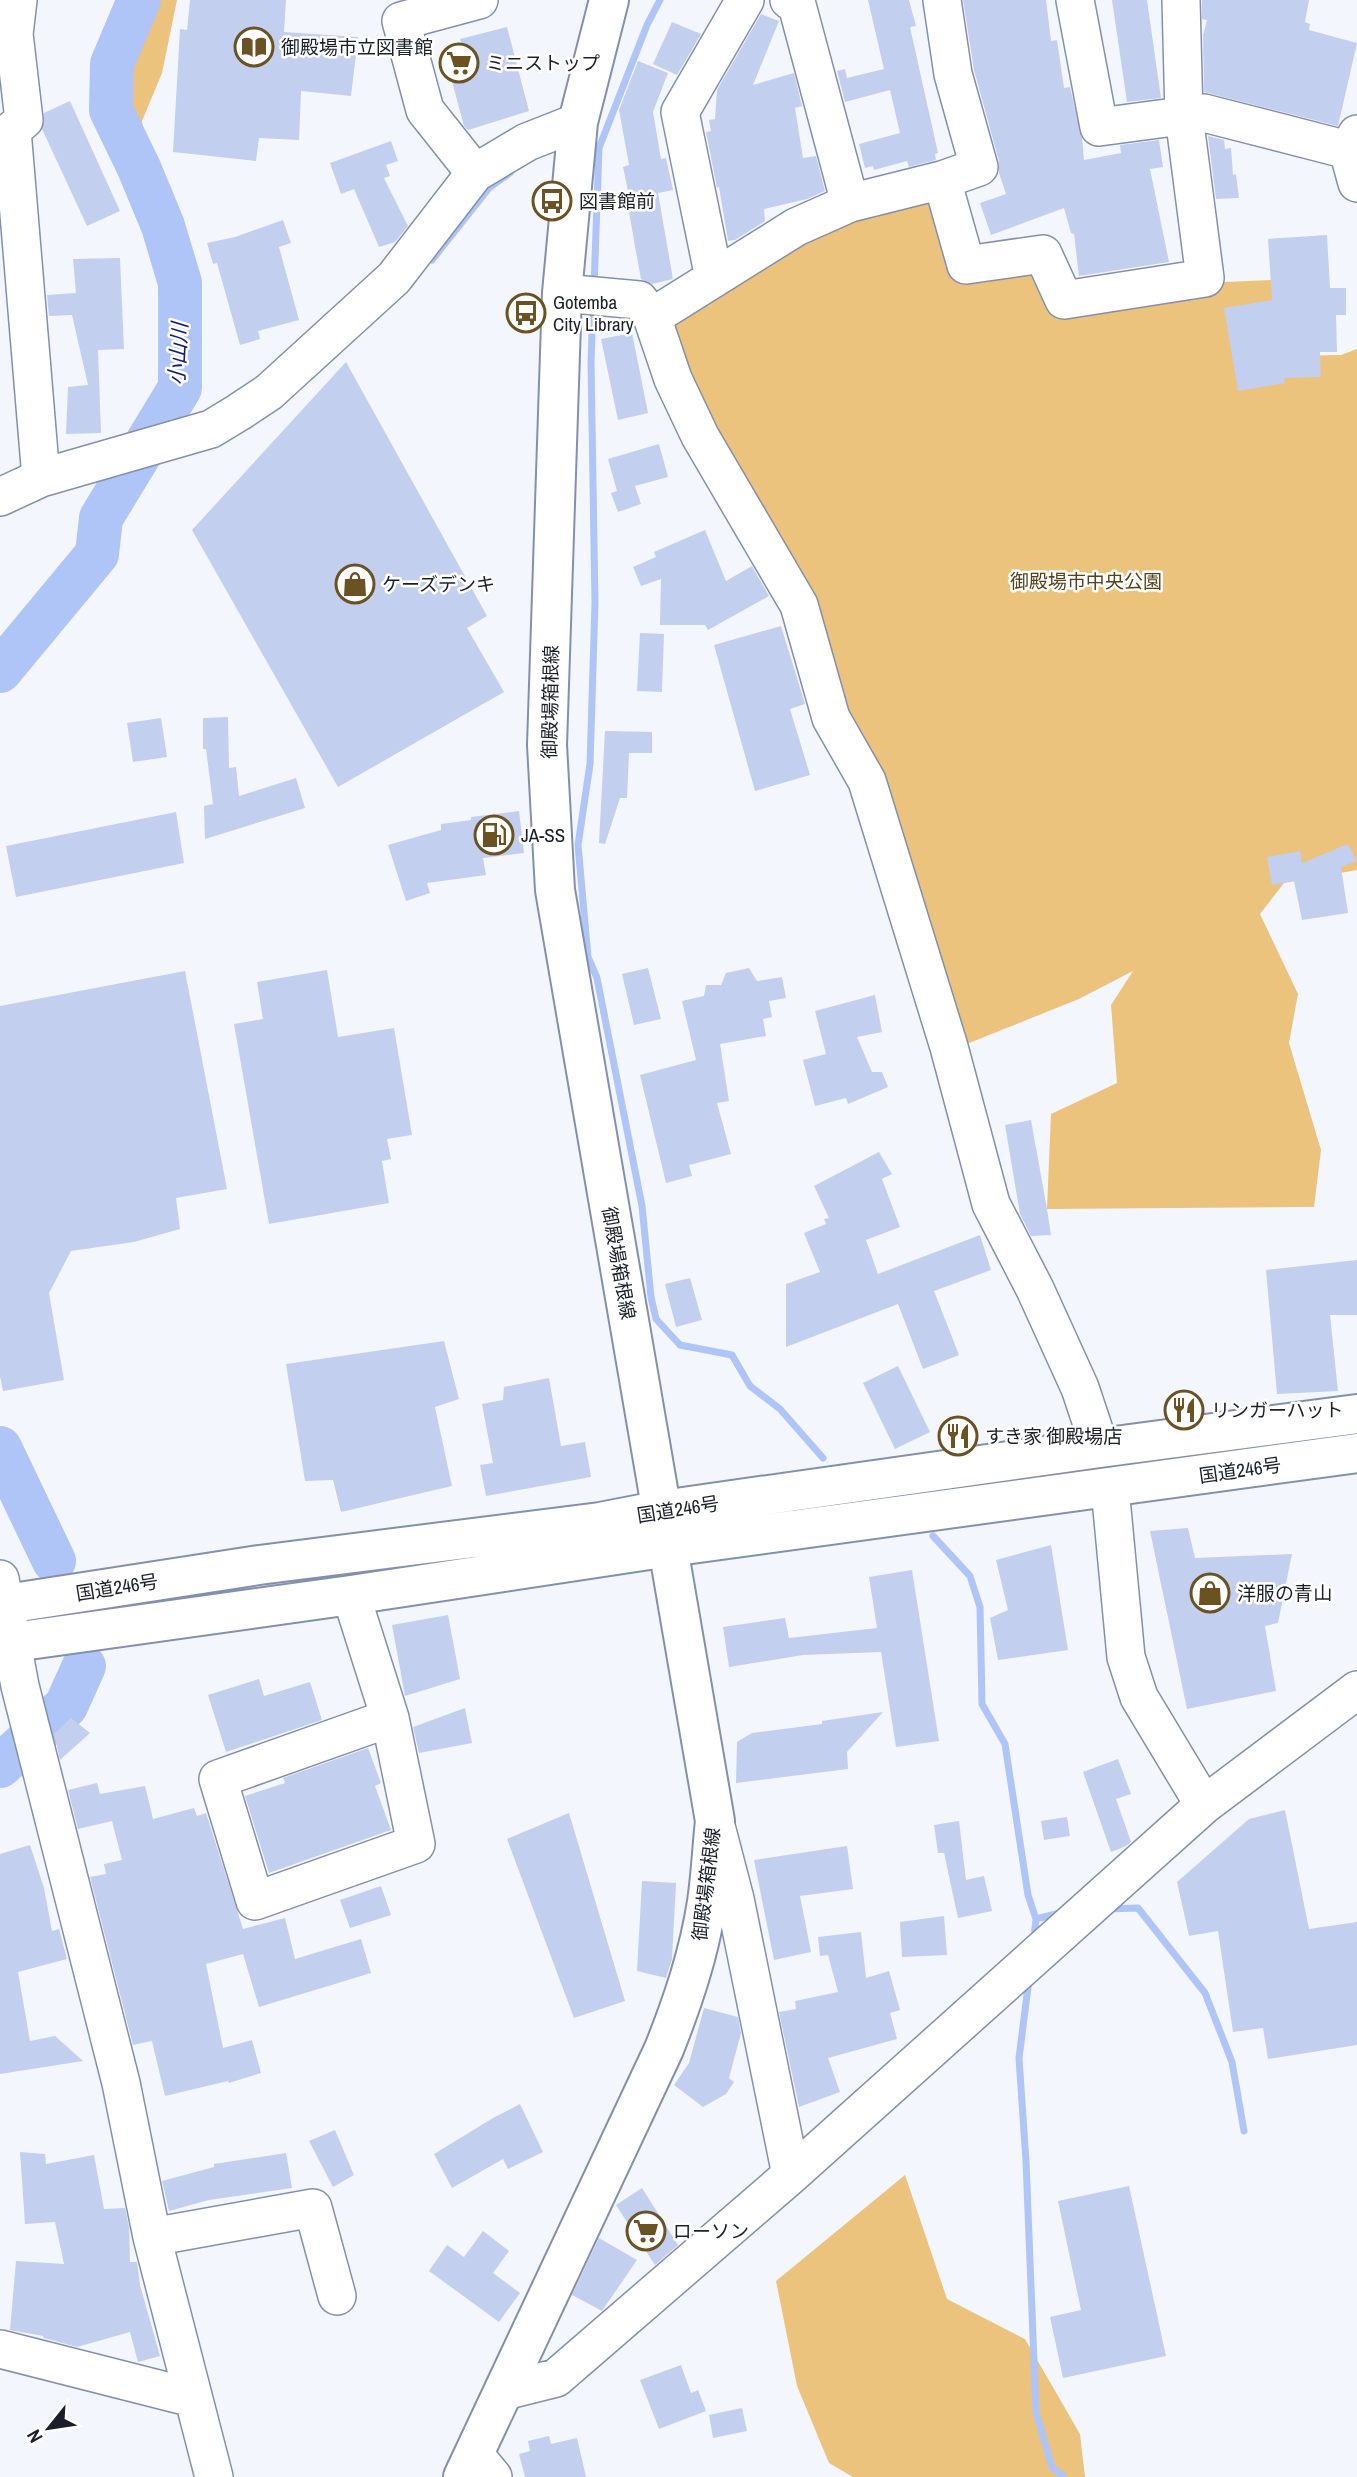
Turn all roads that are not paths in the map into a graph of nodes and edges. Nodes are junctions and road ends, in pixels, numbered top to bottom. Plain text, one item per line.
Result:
1 (18, 0) edge
2 (479, 0) edge
3 (609, 0) edge
4 (746, 0) edge
5 (789, 0) edge
6 (942, 0) edge
7 (1075, 0) edge
8 (1181, 0) edge
9 (1184, 116) junction
10 (578, 122) junction
11 (1354, 155) edge
12 (475, 173) junction
13 (942, 180) junction
14 (849, 203) junction
15 (714, 278) junction
16 (562, 293) junction
17 (652, 317) junction
18 (41, 478) junction
19 (0, 497) edge
20 (1357, 1414) edge
21 (1100, 1448) junction
22 (1357, 1453) edge
23 (1110, 1488) junction
24 (662, 1510) junction
25 (669, 1547) junction
26 (351, 1595) junction
27 (2, 1596) edge
28 (6, 1643) edge
29 (1357, 1690) edge
30 (390, 1718) junction
31 (1204, 1805) junction
32 (715, 1821) junction
33 (791, 2175) junction
34 (152, 2237) junction
35 (337, 2296) dead end
36 (8, 2351) edge
37 (504, 2391) junction
38 (193, 2398) junction
39 (477, 2469) edge
40 (214, 2477) edge

1 - 18 street
2 - 12 street
3 - 10 main road, 御殿場箱根線
4 - 15 street
5 - 14 street
6 - 13 street
7 - 9 street
8 - 9 street
9 - 11 street
9 - 13 street
10 - 12 street
10 - 16 main road, 御殿場箱根線
12 - 18 street
13 - 14 street
14 - 15 street
15 - 17 street
16 - 17 street
16 - 24 main road, 御殿場箱根線
17 - 21 street
18 - 19 street
20 - 21 main road, 国道246号
21 - 24 main road, 国道246号
22 - 23 main road, 国道246号
23 - 25 main road, 国道246号
23 - 31 street
24 - 25 main road, 御殿場箱根線
24 - 27 main road, 国道246号
25 - 26 main road, 国道246号
25 - 32 main road, 御殿場箱根線
26 - 28 main road, 国道246号
26 - 30 street
27 - 28 street
28 - 34 street
29 - 31 street
30 - 30 street
31 - 33 street
32 - 33 street
32 - 37 main road, 御殿場箱根線
33 - 37 street
34 - 35 street
34 - 38 street
36 - 38 street
37 - 39 main road, 御殿場箱根線
38 - 40 street

